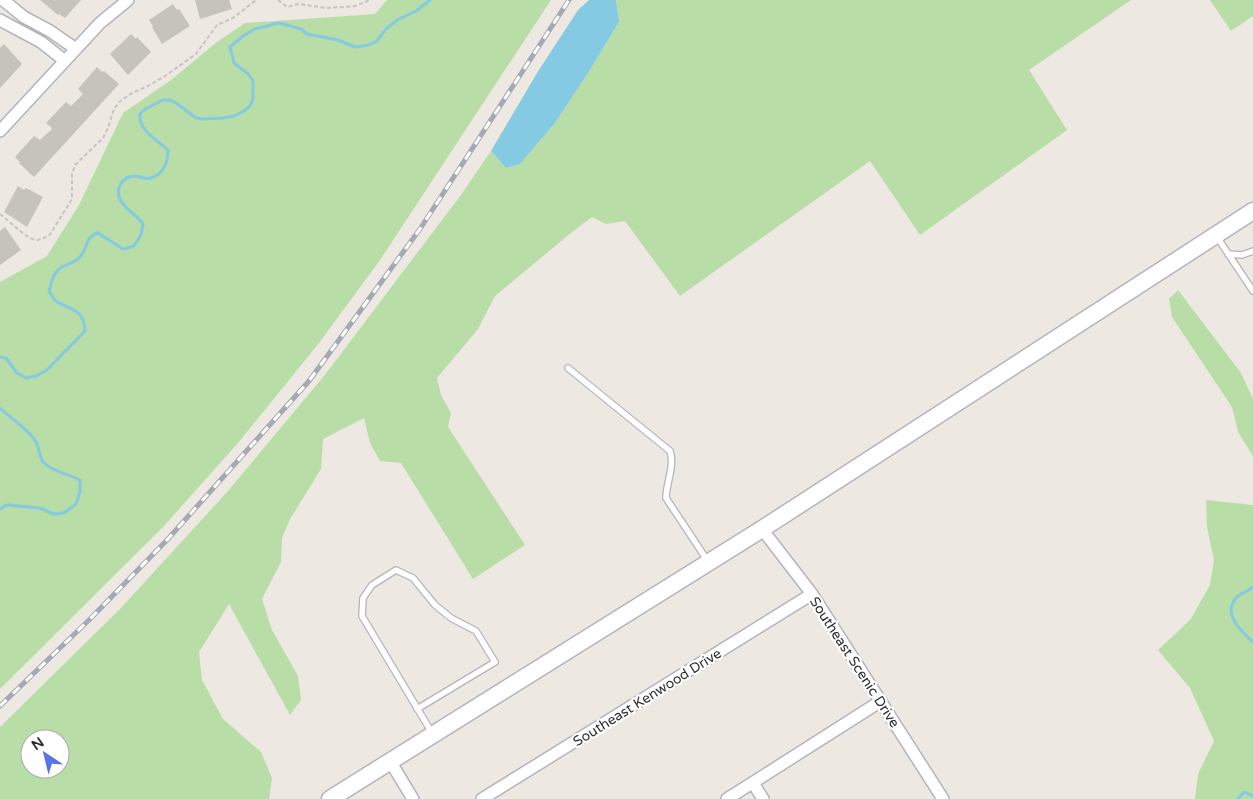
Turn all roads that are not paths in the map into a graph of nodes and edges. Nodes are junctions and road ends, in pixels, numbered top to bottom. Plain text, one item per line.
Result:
1 (3, 0) edge
2 (128, 0) edge
3 (0, 20) edge
4 (76, 49) junction
5 (65, 61) junction
6 (0, 131) edge
7 (1252, 213) edge
8 (1216, 234) junction
9 (1253, 251) edge
10 (1228, 254) junction
11 (1253, 291) edge
12 (568, 368) dead end
13 (762, 529) junction
14 (709, 562) junction
15 (812, 594) junction
16 (881, 701) junction
17 (417, 709) junction
18 (433, 735) junction
19 (390, 762) junction
20 (753, 782) junction
21 (330, 799) edge
22 (413, 799) edge
23 (482, 799) edge
24 (727, 799) edge
25 (763, 799) edge
26 (943, 799) edge

1 - 4 street
2 - 4 street
3 - 5 street
4 - 5 street
5 - 6 street
7 - 8 main road
8 - 10 lane
8 - 13 main road
9 - 10 lane
10 - 11 lane
12 - 14 lane
13 - 14 main road
13 - 15 street, Southeast Scenic Drive
14 - 18 main road
15 - 16 street, Southeast Scenic Drive
15 - 23 street, Southeast Kenwood Drive
16 - 20 street
16 - 26 street, Southeast Scenic Drive
17 - 17 lane
17 - 18 lane
18 - 19 main road
19 - 21 main road
19 - 22 street
20 - 24 street
20 - 25 street

